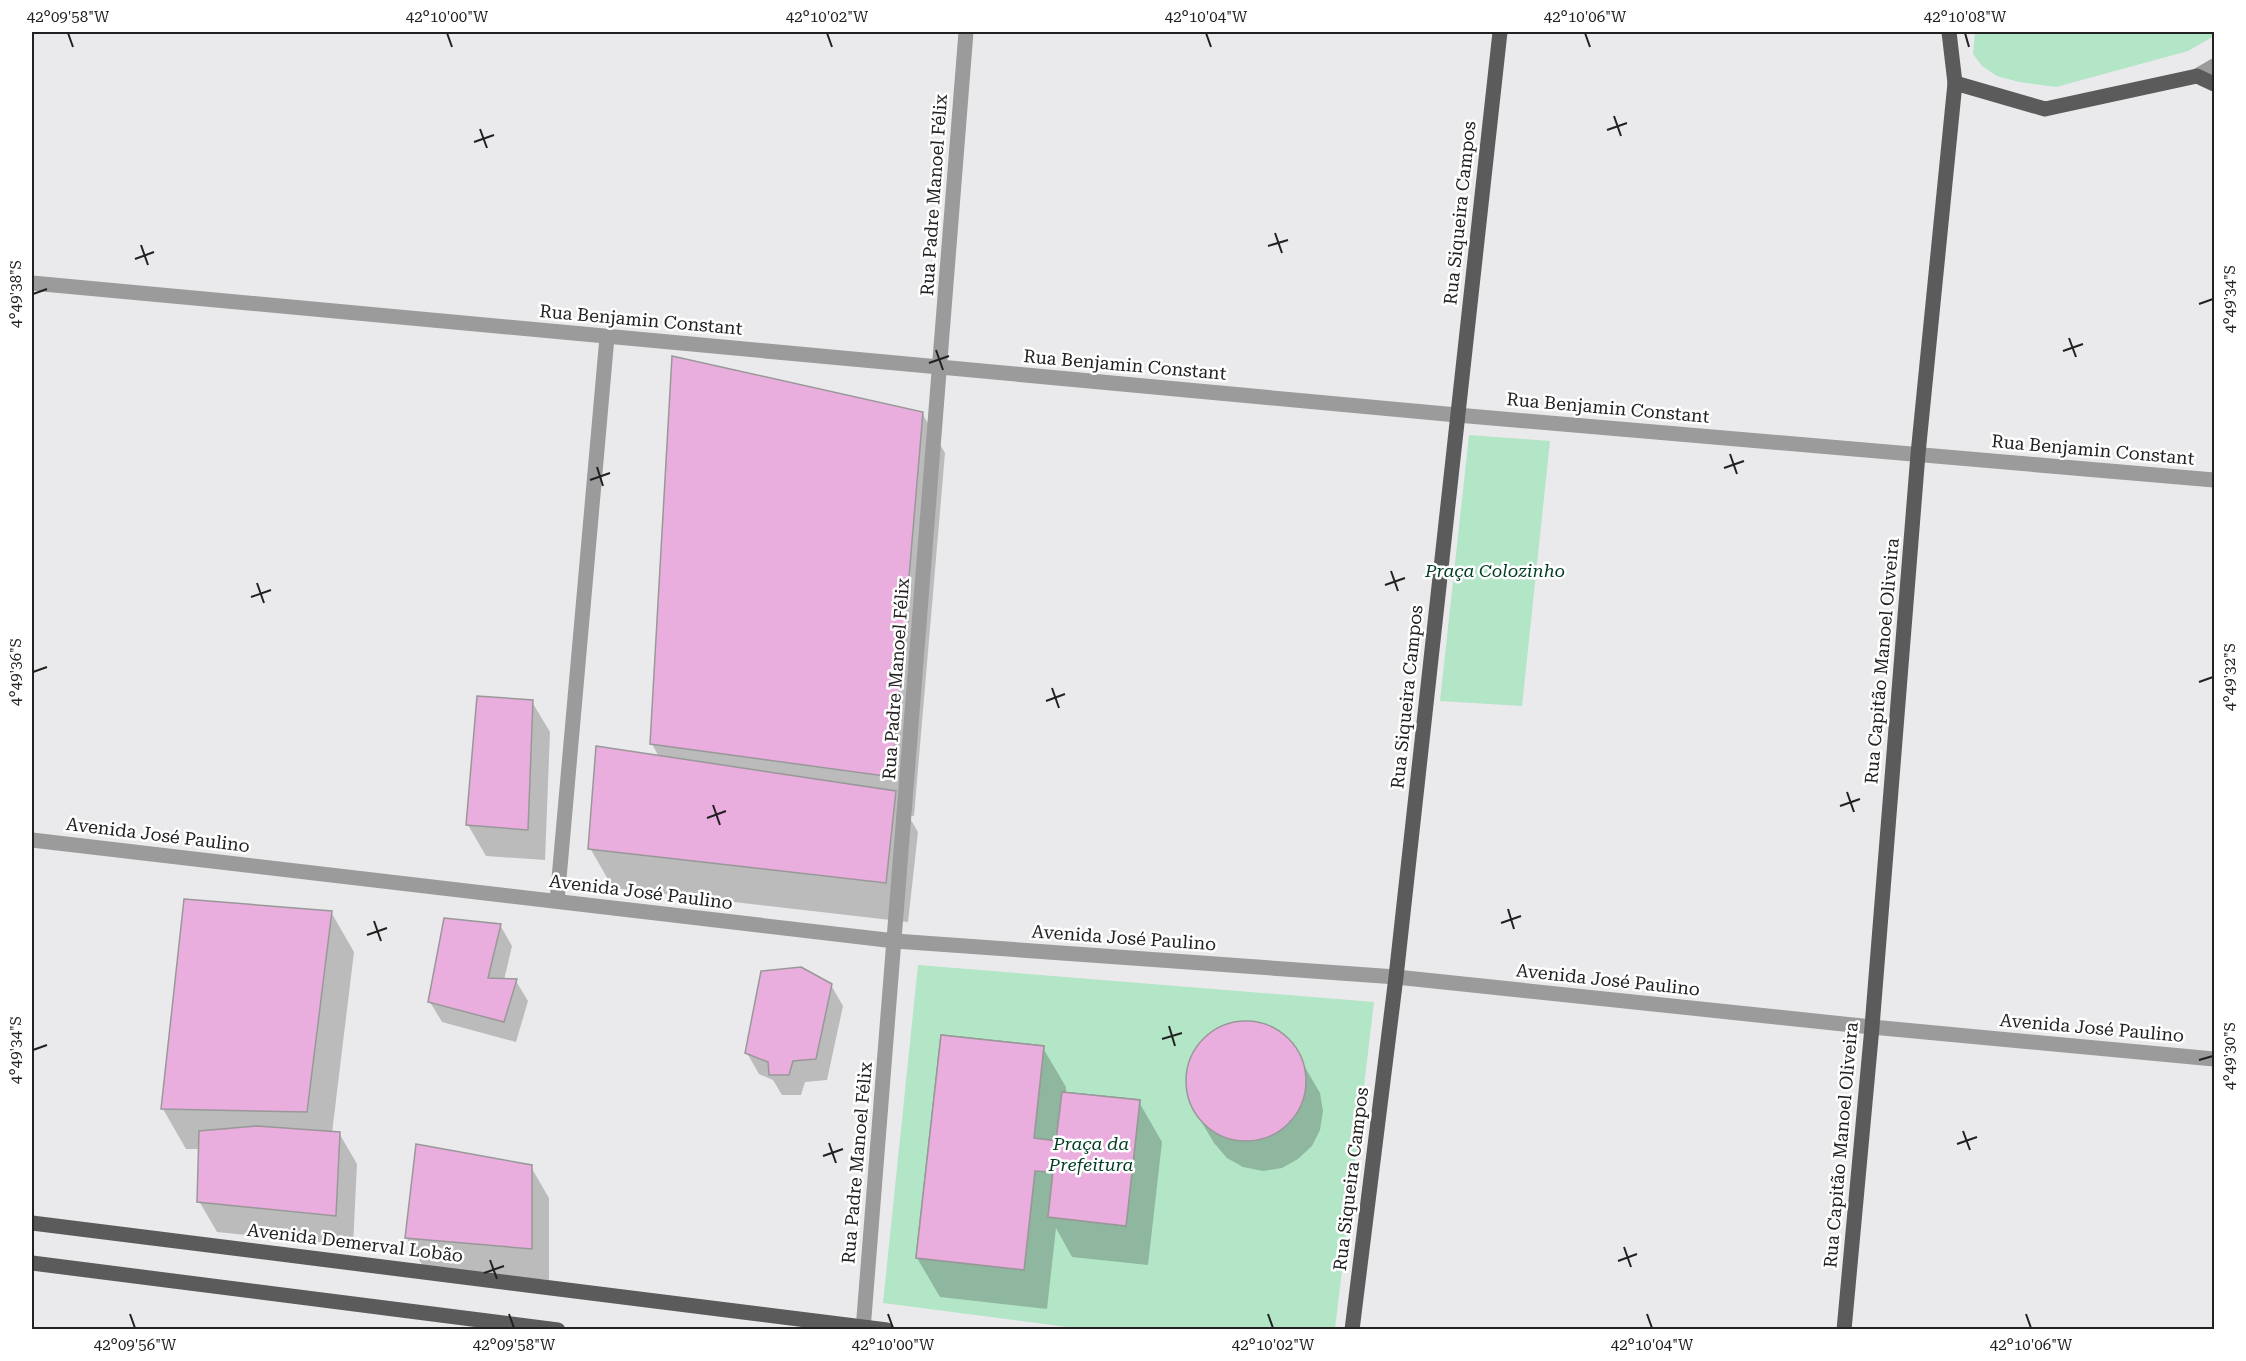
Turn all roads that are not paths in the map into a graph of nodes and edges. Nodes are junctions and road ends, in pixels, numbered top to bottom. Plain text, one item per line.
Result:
1 (966, 32) edge
2 (1500, 32) edge
3 (1949, 32) edge
4 (2214, 66) edge
5 (2196, 76) junction
6 (1954, 83) junction
7 (2214, 84) edge
8 (32, 283) edge
9 (607, 337) junction
10 (940, 368) junction
11 (1457, 415) junction
12 (1918, 454) junction
13 (2214, 480) edge
14 (32, 840) edge
15 (557, 902) junction
16 (895, 941) junction
17 (1396, 977) junction
18 (1872, 1027) junction
19 (2214, 1059) edge
20 (32, 1223) edge
21 (32, 1263) edge
22 (863, 1328) edge
23 (558, 1329) edge
24 (887, 1329) edge
25 (1352, 1329) edge
26 (1844, 1329) edge

1 - 10 street, Rua Padre Manoel Félix
2 - 11 main road, Rua Siqueira Campos
3 - 6 main road, Rua Capitão Manoel Oliveira
4 - 5 street
5 - 6 main road
5 - 7 main road
6 - 12 main road, Rua Capitão Manoel Oliveira
8 - 9 street, Rua Benjamin Constant
9 - 10 street, Rua Benjamin Constant
9 - 15 street
10 - 11 street, Rua Benjamin Constant
10 - 16 street, Rua Padre Manoel Félix
11 - 12 street, Rua Benjamin Constant
11 - 17 main road, Rua Siqueira Campos
12 - 13 street, Rua Benjamin Constant
12 - 18 main road, Rua Capitão Manoel Oliveira
14 - 15 street, Avenida José Paulino
15 - 16 street, Avenida José Paulino
16 - 17 street, Avenida José Paulino
16 - 22 street, Rua Padre Manoel Félix
17 - 18 street, Avenida José Paulino
17 - 25 main road, Rua Siqueira Campos
18 - 19 street, Avenida José Paulino
18 - 26 main road, Rua Capitão Manoel Oliveira
20 - 22 main road, Avenida Demerval Lobão
21 - 23 main road
22 - 24 main road, Avenida Demerval Lobão

